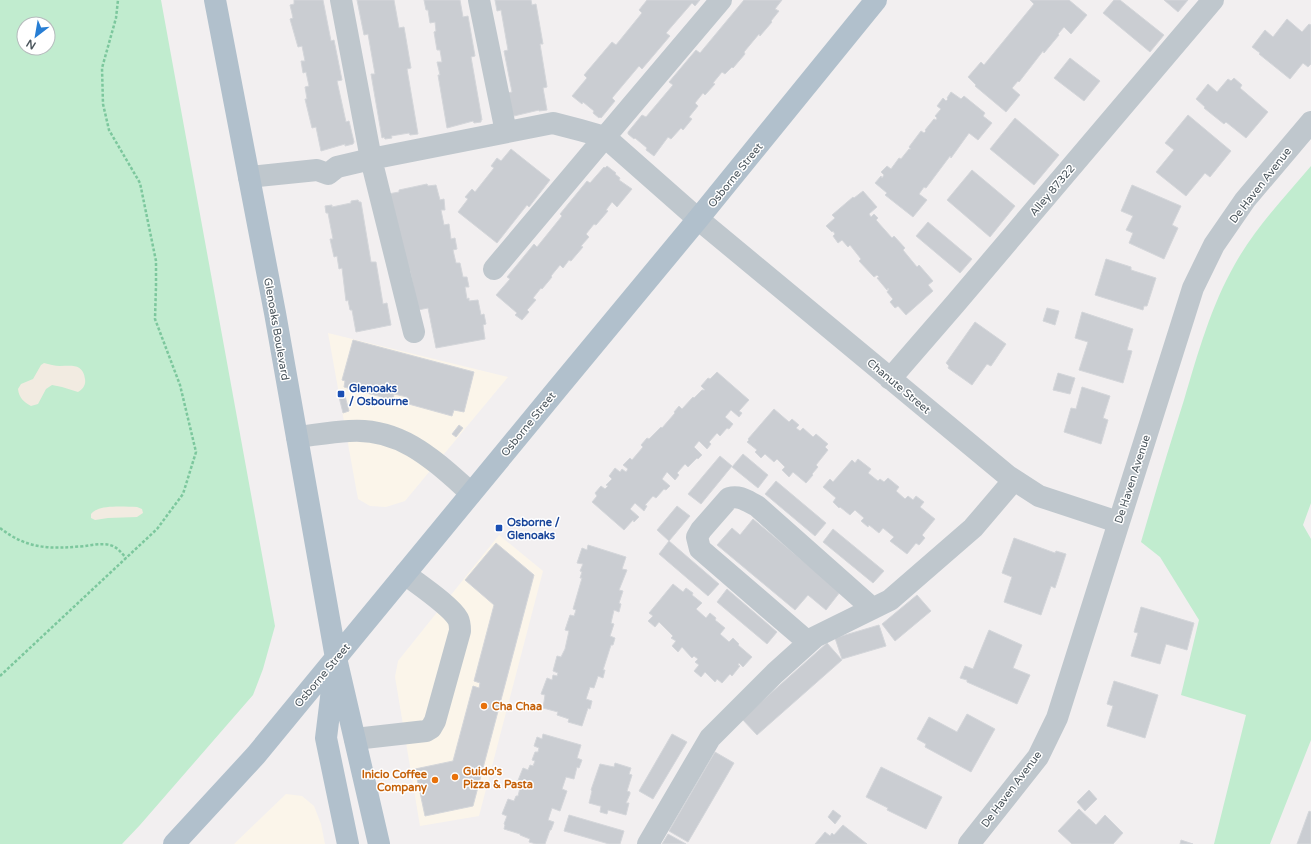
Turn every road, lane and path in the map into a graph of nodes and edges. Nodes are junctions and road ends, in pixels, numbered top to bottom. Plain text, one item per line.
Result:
1 (118, 0) edge
2 (215, 0) edge
3 (341, 0) edge
4 (479, 0) edge
5 (721, 0) edge
6 (876, 0) edge
7 (1213, 0) edge
8 (1311, 122) edge
9 (506, 132) junction
10 (605, 137) junction
11 (371, 159) junction
12 (249, 177) junction
13 (698, 219) junction
14 (494, 268) dead end
15 (414, 332) dead end
16 (890, 378) junction
17 (297, 437) junction
18 (1014, 480) junction
19 (471, 493) junction
20 (1118, 522) junction
21 (0, 528) edge
22 (126, 558) junction
23 (405, 574) junction
24 (872, 608) junction
25 (808, 642) junction
26 (336, 658) junction
27 (0, 676) edge
28 (355, 739) junction
29 (975, 842) edge
30 (174, 844) edge
31 (348, 844) edge
32 (379, 844) edge
33 (648, 844) edge

1 - 22 path
2 - 12 main road, Glenoaks Boulevard
3 - 11 street
4 - 9 street
5 - 10 street
6 - 13 main road, Osborne Street
7 - 16 street, Alley 87322
8 - 20 street, De Haven Avenue
9 - 10 street
9 - 11 street
10 - 13 street, Chanute Street
10 - 14 street
11 - 12 street
11 - 15 street
12 - 17 main road, Glenoaks Boulevard
13 - 16 street, Chanute Street
13 - 19 main road, Osborne Street
16 - 18 street, Chanute Street
17 - 19 street
17 - 26 main road, Glenoaks Boulevard
18 - 20 street, Chanute Street
18 - 24 street
19 - 23 main road, Osborne Street
20 - 29 street, De Haven Avenue
21 - 22 path
22 - 27 path
23 - 26 main road, Osborne Street
23 - 28 street
24 - 25 street
24 - 25 street
25 - 33 street
26 - 28 main road, Glenoaks Boulevard
26 - 30 main road, Osborne Street
26 - 31 main road, Glenoaks Boulevard
28 - 32 main road, Glenoaks Boulevard

